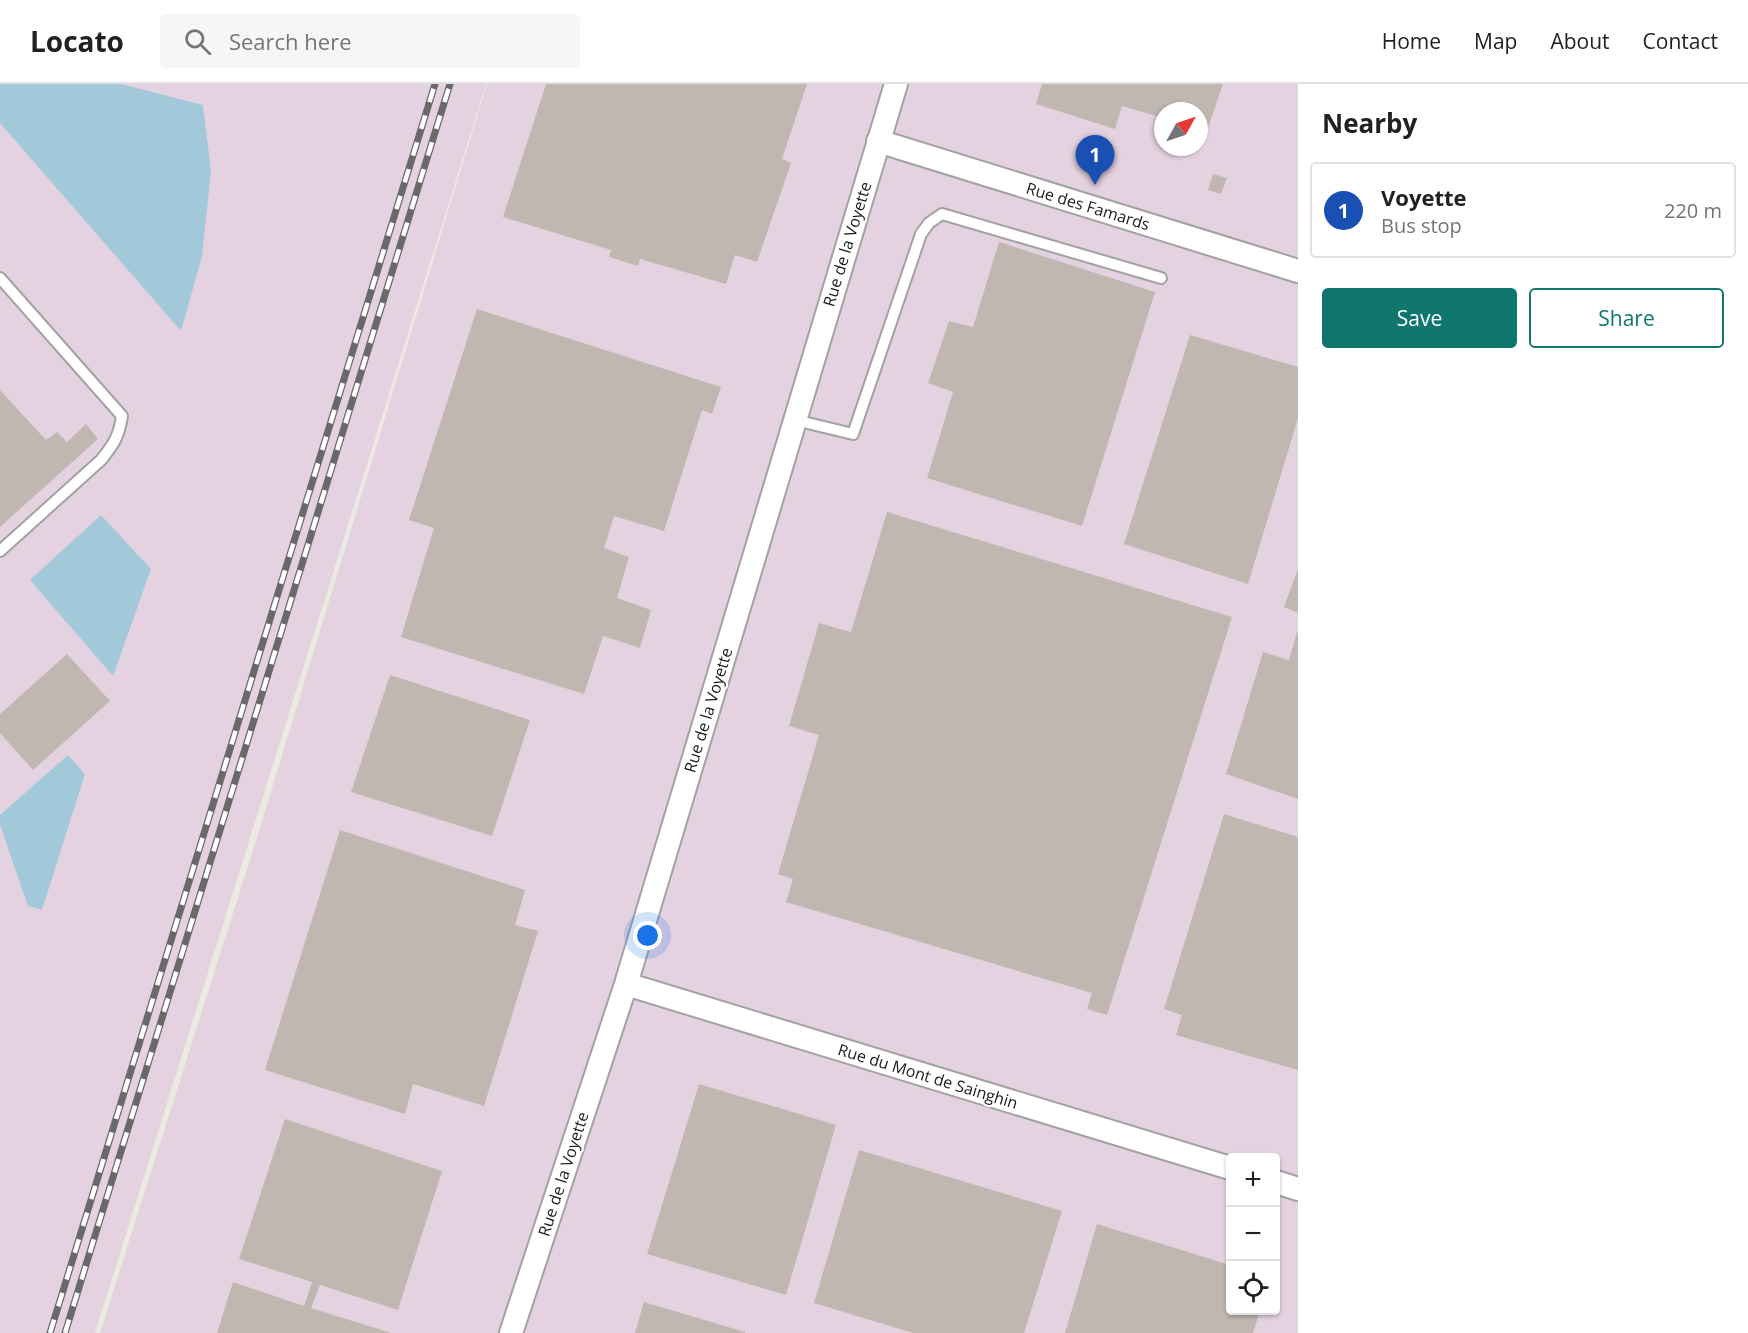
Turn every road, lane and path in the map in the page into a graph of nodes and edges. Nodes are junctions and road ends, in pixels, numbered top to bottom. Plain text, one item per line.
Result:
1 (896, 84) edge
2 (878, 141) junction
3 (1298, 271) edge
4 (0, 278) edge
5 (1161, 278) dead end
6 (795, 420) junction
7 (0, 551) edge
8 (626, 984) junction
9 (1226, 1167) edge
10 (1280, 1184) edge
11 (1298, 1189) edge
12 (511, 1333) edge

1 - 2 street, Rue de la Voyette
2 - 3 street, Rue des Famards
2 - 6 street, Rue de la Voyette
4 - 7 lane
5 - 6 lane
6 - 8 street, Rue de la Voyette
8 - 9 street, Rue du Mont de Sainghin
8 - 12 street, Rue de la Voyette
10 - 11 street

